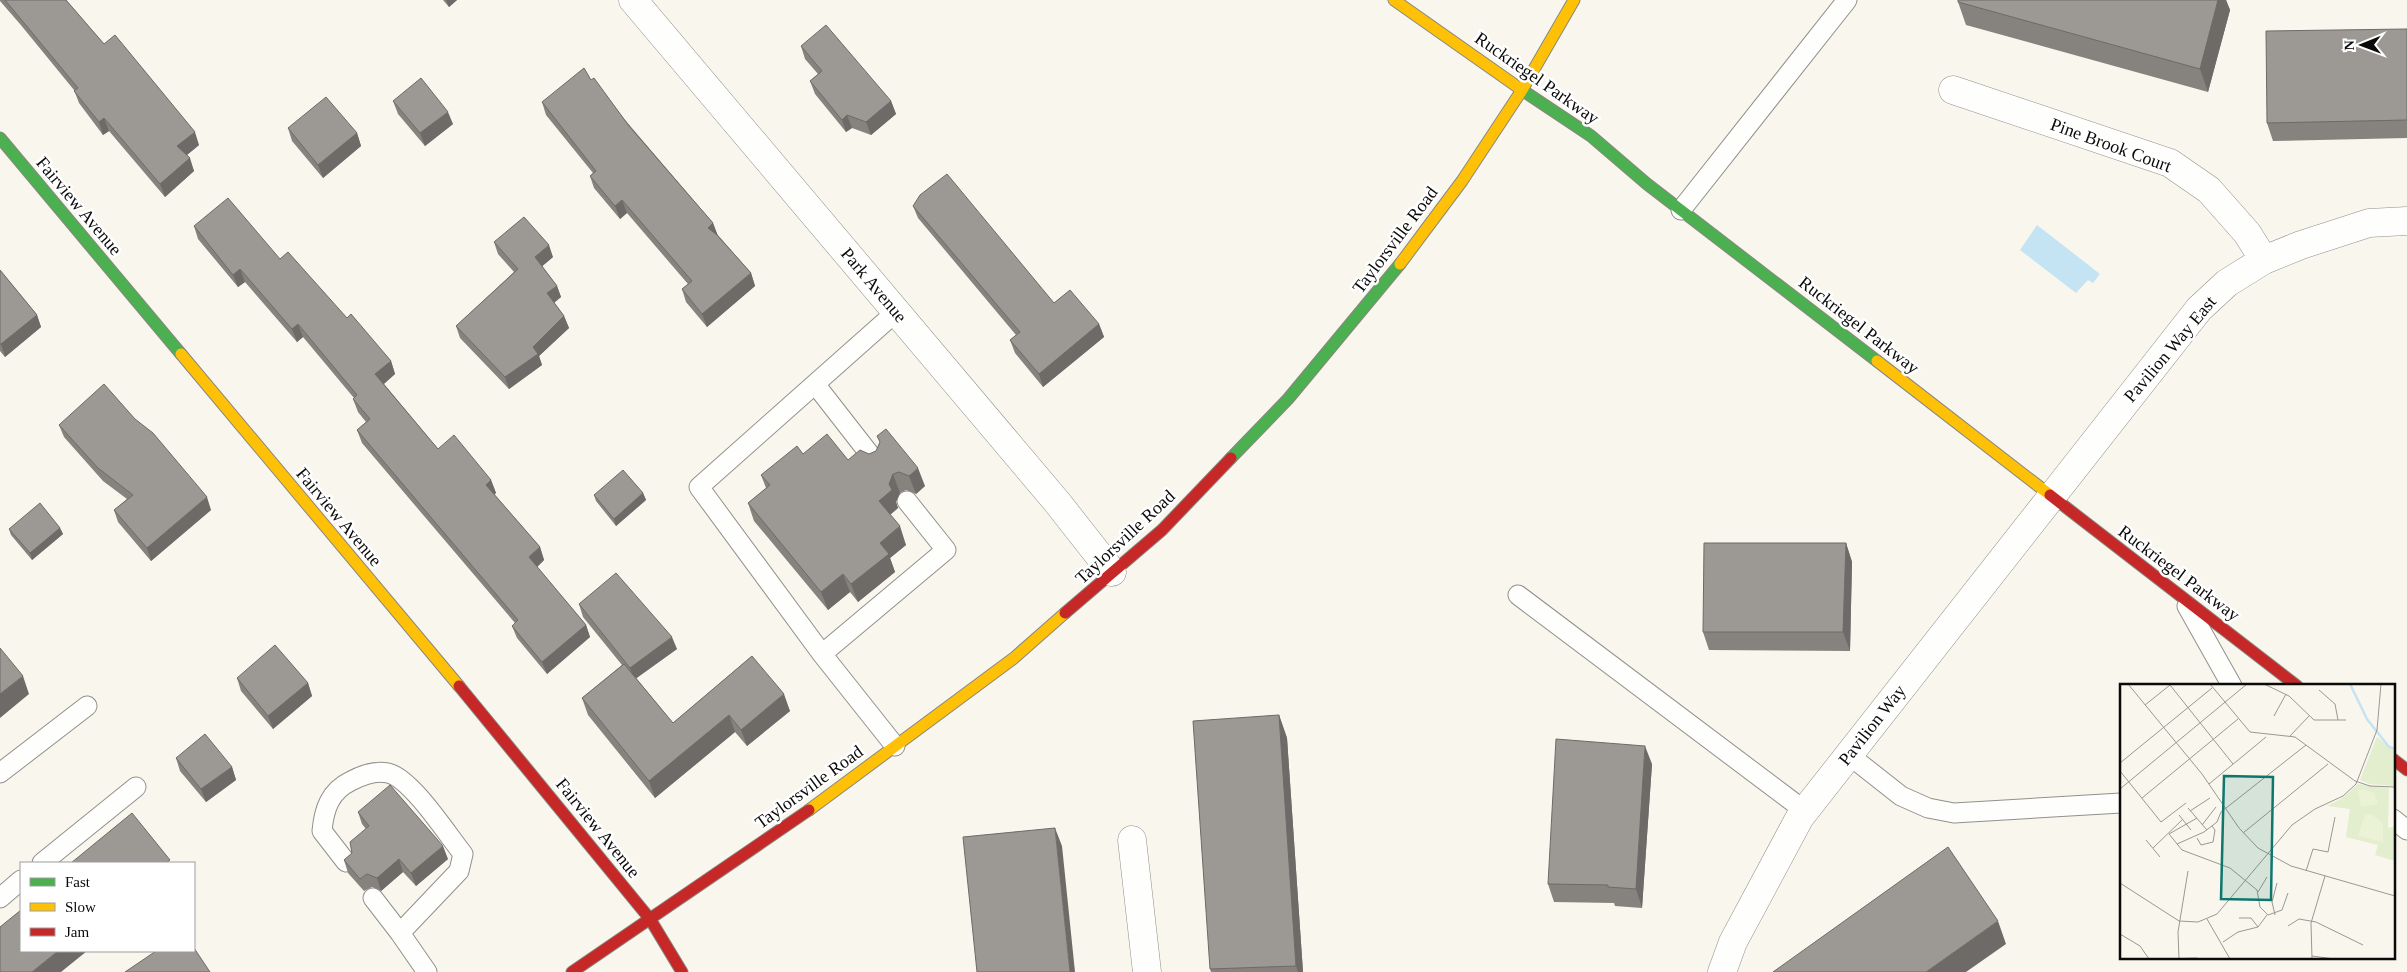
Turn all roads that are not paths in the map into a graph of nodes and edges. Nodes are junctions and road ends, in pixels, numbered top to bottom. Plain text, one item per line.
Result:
1 (632, 0) edge
2 (1394, 0) edge
3 (1574, 0) edge
4 (1847, 0) edge
5 (1522, 90) junction
6 (1953, 90) dead end
7 (0, 138) edge
8 (1681, 210) junction
9 (2407, 221) edge
10 (2264, 260) junction
11 (896, 312) junction
12 (815, 384) junction
13 (876, 461) edge
14 (2051, 497) junction
15 (907, 501) edge
16 (1112, 572) junction
17 (1518, 594) dead end
18 (2183, 598) junction
19 (822, 654) junction
20 (2231, 684) edge
21 (2294, 684) edge
22 (87, 706) dead end
23 (895, 746) junction
24 (1848, 755) junction
25 (2394, 760) edge
26 (2407, 770) edge
27 (0, 773) edge
28 (136, 787) dead end
29 (2120, 802) edge
30 (1805, 810) junction
31 (2394, 820) edge
32 (2407, 830) edge
33 (1132, 840) dead end
34 (43, 862) edge
35 (346, 862) edge
36 (20, 881) edge
37 (0, 898) edge
38 (373, 898) dead end
39 (650, 919) junction
40 (400, 933) junction
41 (427, 972) edge
42 (572, 972) edge
43 (682, 972) edge
44 (1147, 972) edge
45 (1722, 972) edge

1 - 11 street, Park Avenue
2 - 5 main road, Ruckriegel Parkway
3 - 5 main road, Taylorsville Road
4 - 8 lane
5 - 8 main road, Ruckriegel Parkway
5 - 16 main road, Taylorsville Road
6 - 10 street, Pine Brook Court
7 - 39 main road, Fairview Avenue
8 - 14 main road, Ruckriegel Parkway
9 - 10 street, Pavilion Way East
10 - 14 street, Pavilion Way East
11 - 12 lane
11 - 16 street, Park Avenue
12 - 13 lane
12 - 19 lane
14 - 18 main road, Ruckriegel Parkway
14 - 24 street, Pavilion Way
15 - 19 lane
16 - 23 main road, Taylorsville Road
17 - 30 lane
18 - 20 lane
18 - 21 main road, Ruckriegel Parkway
19 - 23 lane
22 - 27 lane
23 - 39 main road, Taylorsville Road
24 - 29 lane
24 - 30 street, Pavilion Way
25 - 26 main road
28 - 34 lane
30 - 45 street, Pavilion Way
31 - 32 lane
33 - 44 street
35 - 40 lane
36 - 37 lane
38 - 40 lane
39 - 42 main road, Taylorsville Road
39 - 43 main road, Fairview Avenue
40 - 41 lane

